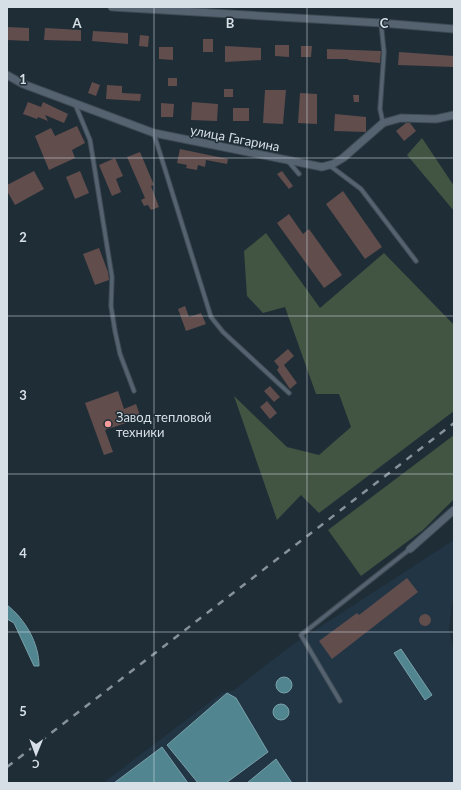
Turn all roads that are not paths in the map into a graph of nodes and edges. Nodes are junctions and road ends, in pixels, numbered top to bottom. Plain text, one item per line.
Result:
1 (112, 7) edge
2 (381, 23) junction
3 (454, 29) edge
4 (7, 75) edge
5 (73, 102) junction
6 (454, 115) edge
7 (383, 123) junction
8 (154, 133) junction
9 (287, 160) junction
10 (329, 165) junction
11 (299, 174) dead end
12 (416, 261) dead end
13 (134, 391) dead end
14 (289, 393) dead end
15 (454, 510) edge
16 (410, 549) joint
17 (340, 701) dead end

1 - 2 street
2 - 3 street
2 - 7 lane
4 - 5 street, улица Гагарина
5 - 8 street, улица Гагарина
5 - 13 lane
6 - 7 street
7 - 10 street
8 - 9 street, улица Гагарина
8 - 14 lane
9 - 10 street, улица Гагарина
9 - 11 lane
10 - 12 lane
15 - 16 street
16 - 17 lane

